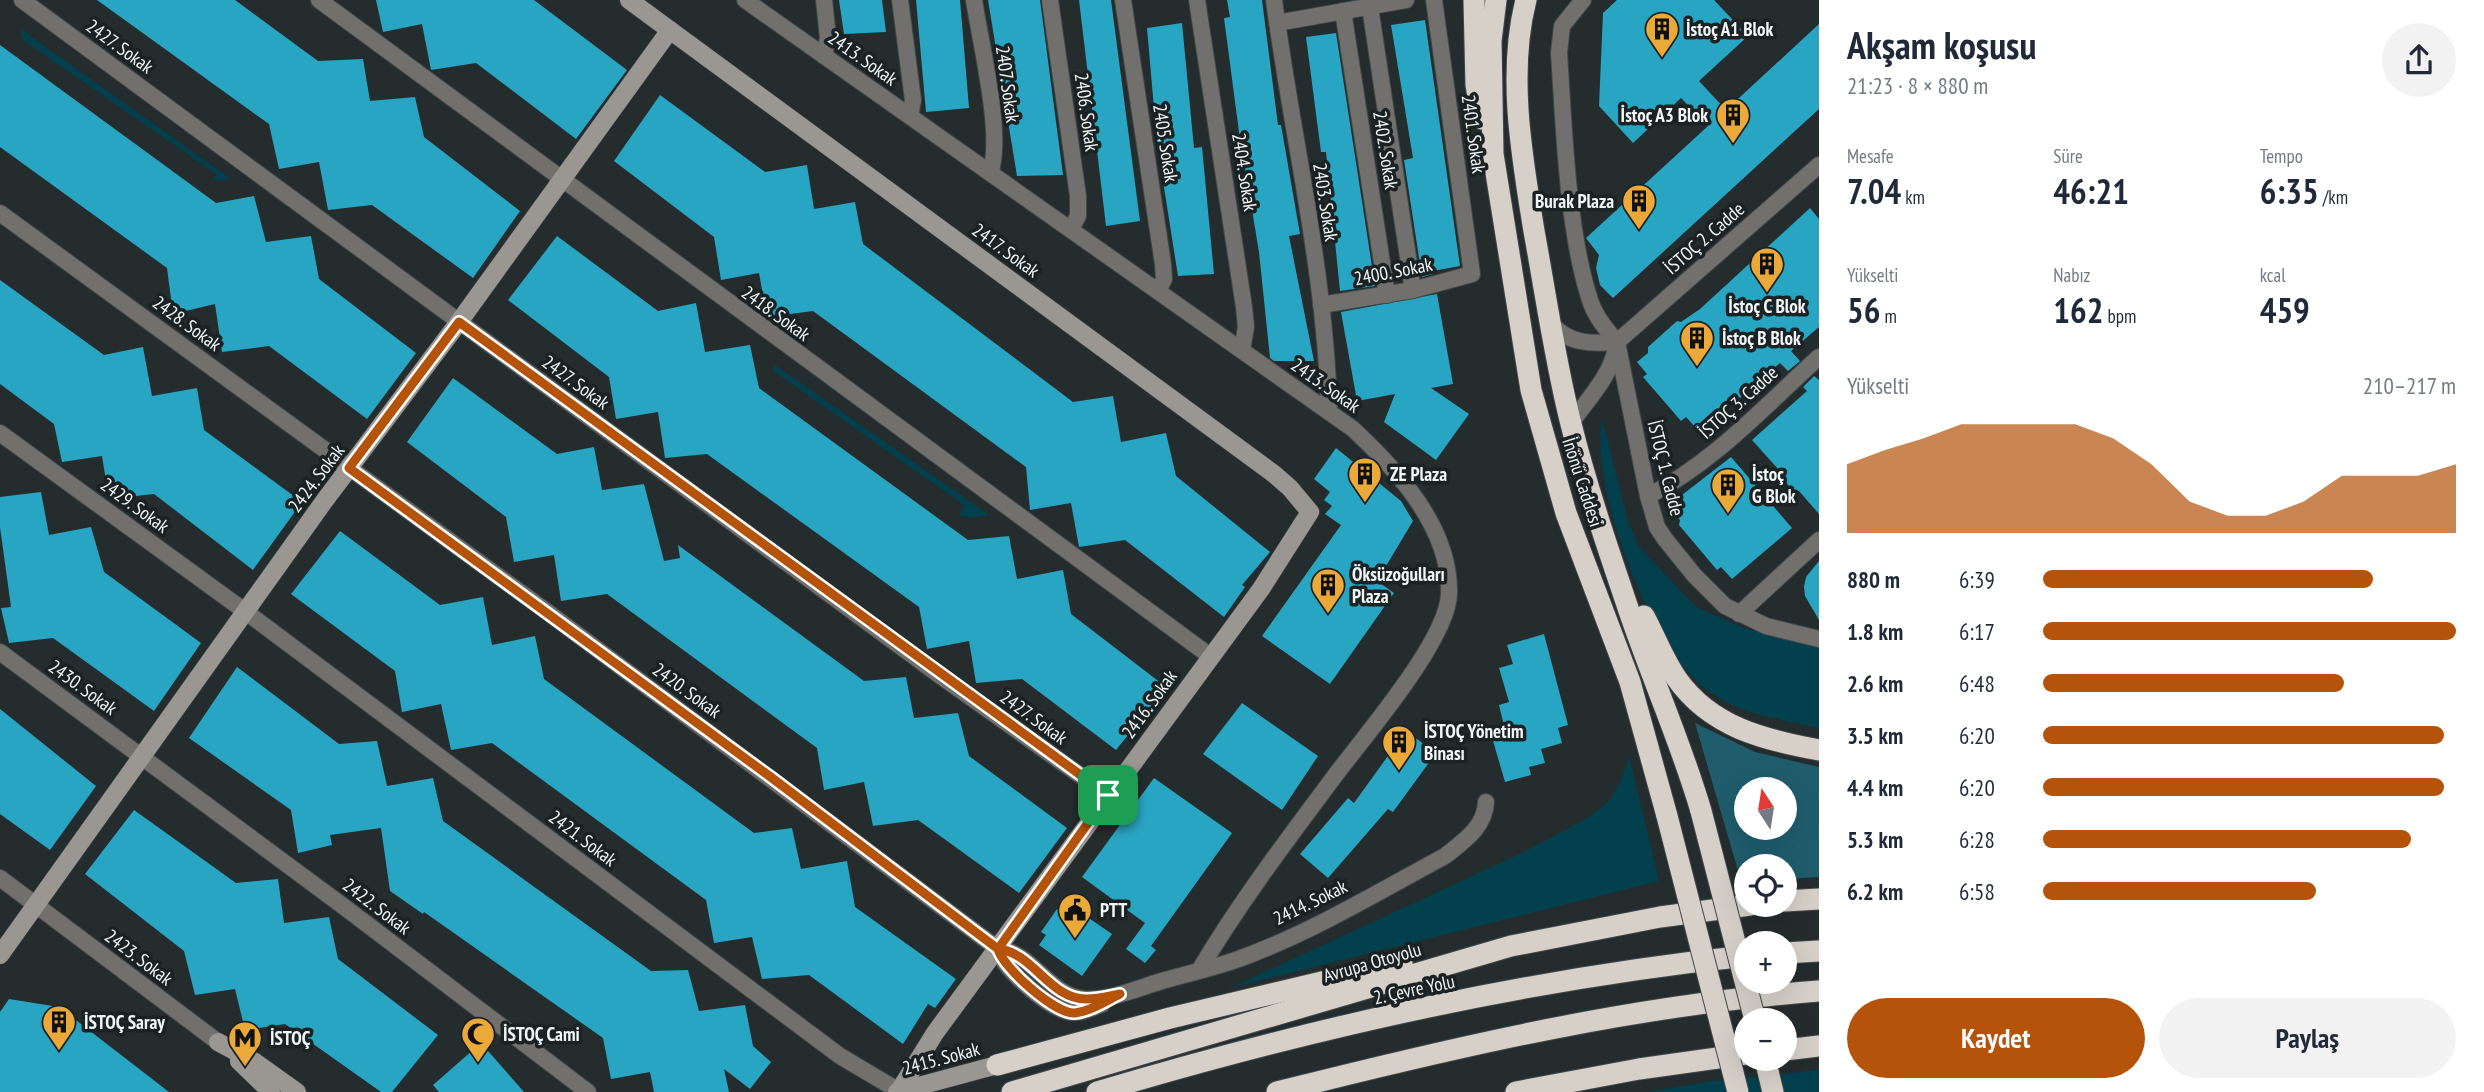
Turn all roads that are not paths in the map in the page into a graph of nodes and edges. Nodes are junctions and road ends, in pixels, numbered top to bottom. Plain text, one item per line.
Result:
1 (22, 0) edge
2 (319, 0) edge
3 (629, 0) edge
4 (745, 0) edge
5 (824, 0) edge
6 (900, 0) edge
7 (974, 0) edge
8 (1050, 0) edge
9 (1123, 0) edge
10 (1197, 0) edge
11 (1274, 0) edge
12 (1406, 0) edge
13 (1434, 0) edge
14 (1474, 0) edge
15 (1496, 0) edge
16 (1519, 0) edge
17 (1526, 0) edge
18 (1583, 0) edge
19 (1370, 7) junction
20 (1343, 11) junction
21 (1277, 23) junction
22 (1519, 26) junction
23 (670, 30) junction
24 (824, 56) junction
25 (910, 117) junction
26 (1493, 154) junction
27 (990, 173) junction
28 (1816, 175) edge
29 (563, 179) junction
30 (0, 213) edge
31 (1071, 229) junction
32 (1472, 274) joint
33 (1413, 290) junction
34 (1158, 291) junction
35 (1387, 295) junction
36 (1321, 305) junction
37 (1549, 321) junction
38 (459, 322) junction
39 (1617, 342) junction
40 (1242, 350) junction
41 (1819, 358) edge
42 (1329, 412) junction
43 (1571, 423) junction
44 (0, 433) edge
45 (349, 468) junction
46 (1648, 496) junction
47 (1310, 512) joint
48 (1819, 540) edge
49 (1615, 565) junction
50 (246, 612) junction
51 (1738, 614) junction
52 (1819, 639) edge
53 (0, 652) edge
54 (1210, 656) junction
55 (1819, 750) edge
56 (140, 755) junction
57 (1108, 795) junction
58 (1486, 802) dead end
59 (0, 878) edge
60 (1819, 899) edge
61 (1797, 900) edge
62 (35, 904) junction
63 (1734, 907) edge
64 (1511, 946) junction
65 (998, 949) junction
66 (1819, 951) edge
67 (1797, 952) edge
68 (0, 955) edge
69 (1734, 957) edge
70 (1200, 970) junction
71 (1819, 991) edge
72 (1120, 994) joint
73 (1752, 1008) edge
74 (218, 1042) junction
75 (1819, 1046) edge
76 (1797, 1049) edge
77 (1734, 1056) edge
78 (996, 1065) joint
79 (1768, 1071) edge
80 (271, 1092) edge
81 (296, 1092) edge
82 (588, 1092) edge
83 (898, 1092) edge
84 (1012, 1092) edge
85 (1097, 1092) edge
86 (1277, 1092) edge
87 (1516, 1092) edge
88 (1738, 1092) edge
89 (1773, 1092) edge

1 - 38 street, 2427. Sokak
2 - 29 street, 2418. Sokak
3 - 23 street, 2417. Sokak
4 - 24 street, 2413. Sokak
5 - 24 street
6 - 25 street
7 - 27 street, 2407. Sokak
8 - 31 street, 2406. Sokak
9 - 34 street, 2405. Sokak
10 - 40 street, 2404. Sokak
11 - 21 street, 2403. Sokak
12 - 19 street
13 - 32 street, 2401. Sokak
14 - 26 highway
15 - 26 highway
16 - 22 highway
17 - 22 highway
18 - 39 street
19 - 20 street
19 - 33 street, 2402. Sokak
20 - 21 street
20 - 35 street, 2402. Sokak
21 - 36 street, 2403. Sokak
22 - 37 highway
23 - 29 street, 2424. Sokak
23 - 47 street, 2417. Sokak
24 - 25 street, 2413. Sokak
25 - 27 street, 2413. Sokak
26 - 88 highway, İnönü Caddesi, bridge
27 - 31 street, 2413. Sokak
28 - 39 street, İSTOÇ 2. Cadde
29 - 38 street, 2424. Sokak
29 - 54 street, 2418. Sokak
30 - 45 street, 2428. Sokak
31 - 34 street, 2413. Sokak
32 - 33 street, 2400. Sokak
33 - 35 street, 2400. Sokak
34 - 40 street, 2413. Sokak
35 - 36 street, 2400. Sokak
36 - 42 street, 2403. Sokak
37 - 39 street
37 - 43 highway
38 - 45 street, 2424. Sokak
38 - 57 street, 2427. Sokak
39 - 43 street
39 - 46 street, İSTOÇ 1. Cadde
40 - 42 street, 2413. Sokak
41 - 46 street, İSTOÇ 3. Cadde
42 - 70 street, 2413. Sokak
43 - 49 highway
44 - 50 street, 2429. Sokak
45 - 50 street, 2424. Sokak
45 - 65 street, 2420. Sokak
46 - 51 street, İSTOÇ 1. Cadde
47 - 54 street, 2416. Sokak
48 - 51 street
49 - 55 highway
49 - 73 highway, bridge
50 - 56 street, 2424. Sokak
50 - 83 street, 2421. Sokak
51 - 52 street, İSTOÇ 1. Cadde
53 - 56 street, 2430. Sokak
54 - 57 street, 2416. Sokak
56 - 62 street, 2424. Sokak
56 - 82 street, 2422. Sokak
57 - 65 street, 2416. Sokak
58 - 70 street, 2414. Sokak
59 - 62 street, 2423. Sokak
60 - 61 highway
62 - 68 street, 2424. Sokak
62 - 74 street, 2423. Sokak
63 - 64 highway, Avrupa Otoyolu
64 - 78 highway
64 - 84 highway, Avrupa Otoyolu
65 - 72 street, 2420. Sokak
65 - 83 street, 2416. Sokak
66 - 67 highway
69 - 85 highway, 2. Çevre Yolu
70 - 72 street, 2414. Sokak
71 - 86 highway
74 - 80 street
74 - 81 street
75 - 76 highway
77 - 87 highway
78 - 83 street, 2415. Sokak
79 - 89 highway

